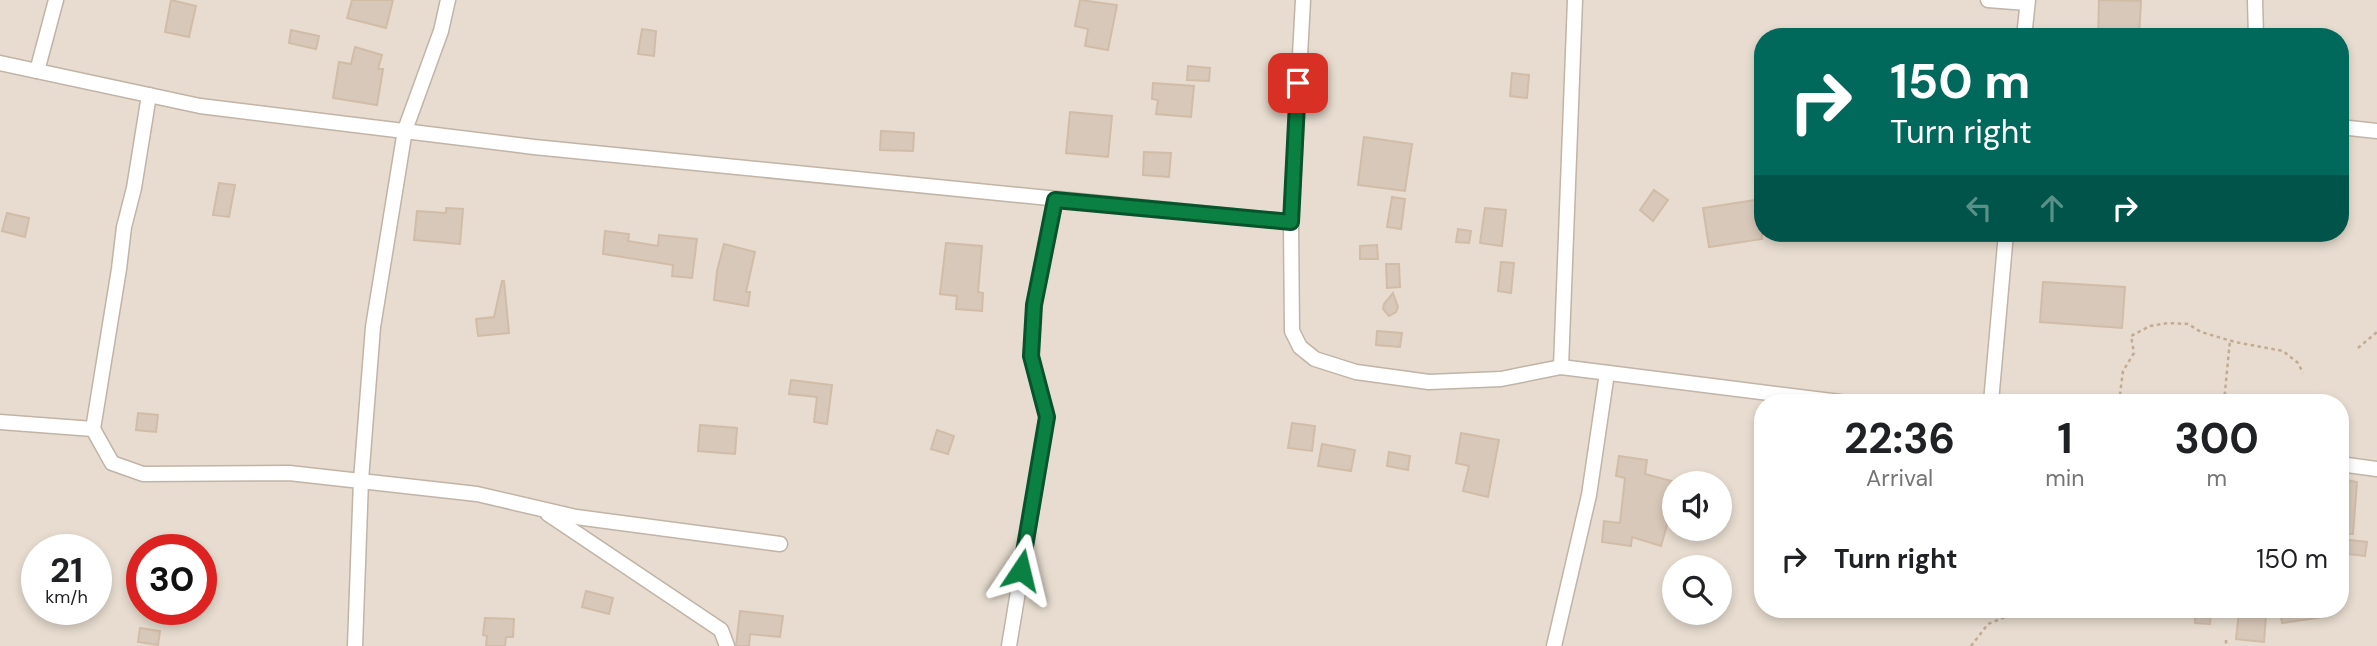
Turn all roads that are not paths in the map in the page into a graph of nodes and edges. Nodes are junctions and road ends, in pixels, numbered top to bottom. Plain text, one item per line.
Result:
1 (56, 0) edge
2 (448, 0) edge
3 (1303, 0) edge
4 (1575, 0) edge
5 (1988, 0) edge
6 (2255, 0) edge
7 (2027, 2) edge
8 (2025, 28) edge
9 (2256, 28) edge
10 (0, 63) edge
11 (37, 71) junction
12 (149, 95) junction
13 (2349, 128) edge
14 (405, 130) junction
15 (2377, 131) edge
16 (1055, 200) junction
17 (1291, 222) junction
18 (2005, 242) edge
19 (1562, 368) junction
20 (1607, 373) junction
21 (1776, 394) edge
22 (1992, 394) edge
23 (0, 422) edge
24 (93, 429) junction
25 (2349, 465) edge
26 (2377, 469) edge
27 (361, 480) junction
28 (541, 509) junction
29 (780, 544) dead end
30 (355, 646) edge
31 (727, 646) edge
32 (1009, 646) edge
33 (1554, 646) edge

1 - 11 street
2 - 14 street
3 - 17 street
4 - 19 street
5 - 7 street
6 - 9 street
7 - 8 street
10 - 11 street
11 - 12 street
12 - 14 street
12 - 24 street
13 - 15 street
14 - 16 street
14 - 27 street
16 - 17 street
16 - 32 street
17 - 19 street
18 - 22 street
19 - 20 street
20 - 21 street
20 - 33 street
23 - 24 street
24 - 27 street
25 - 26 street
27 - 28 street
27 - 30 street
28 - 29 street
28 - 31 street

